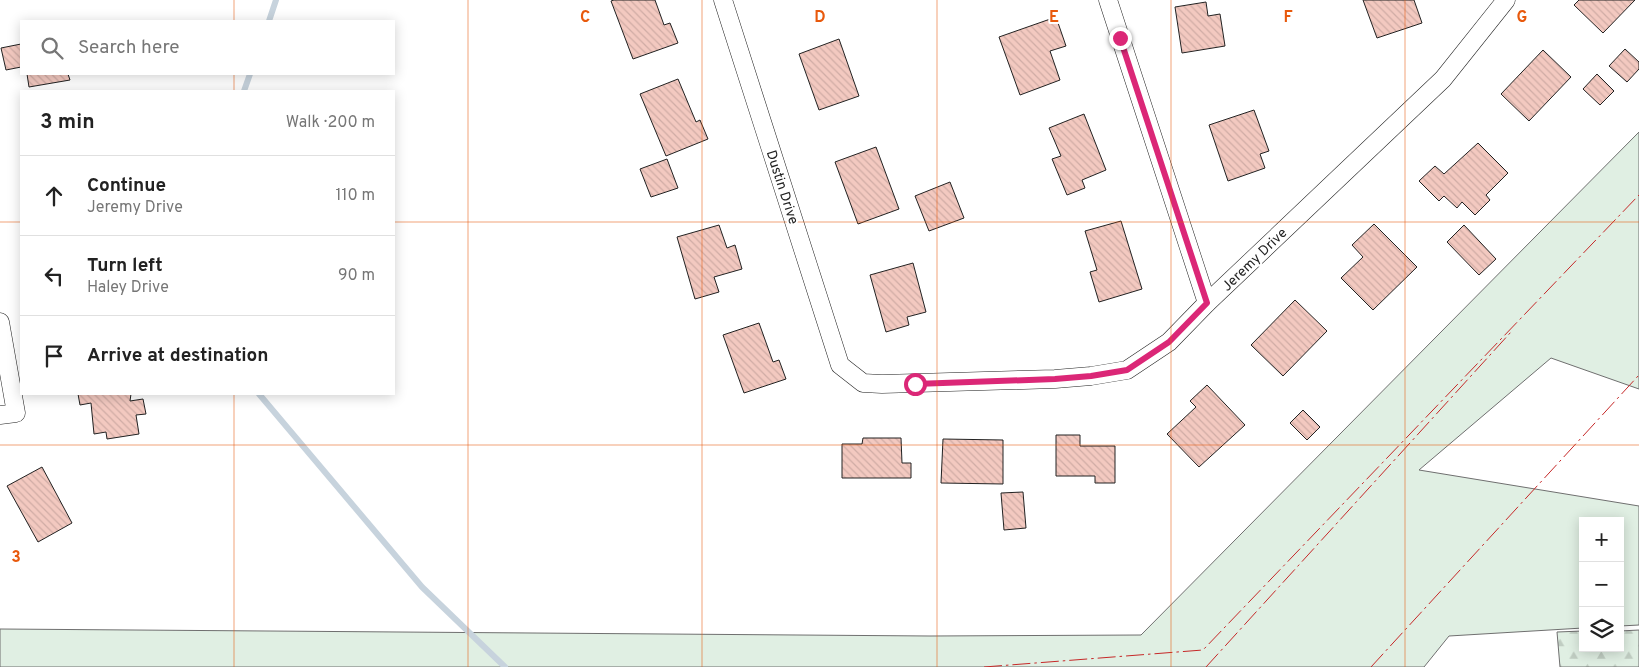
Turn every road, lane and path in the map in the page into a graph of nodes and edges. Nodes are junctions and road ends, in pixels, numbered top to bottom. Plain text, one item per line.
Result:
1 (723, 0) edge
2 (1108, 0) edge
3 (1505, 0) edge
4 (1207, 303) junction
5 (0, 322) edge
6 (847, 372) joint
7 (8, 414) edge

1 - 6 street, Dustin Drive
2 - 4 street
3 - 4 street, Jeremy Drive
4 - 6 street, Jeremy Drive
5 - 7 street

